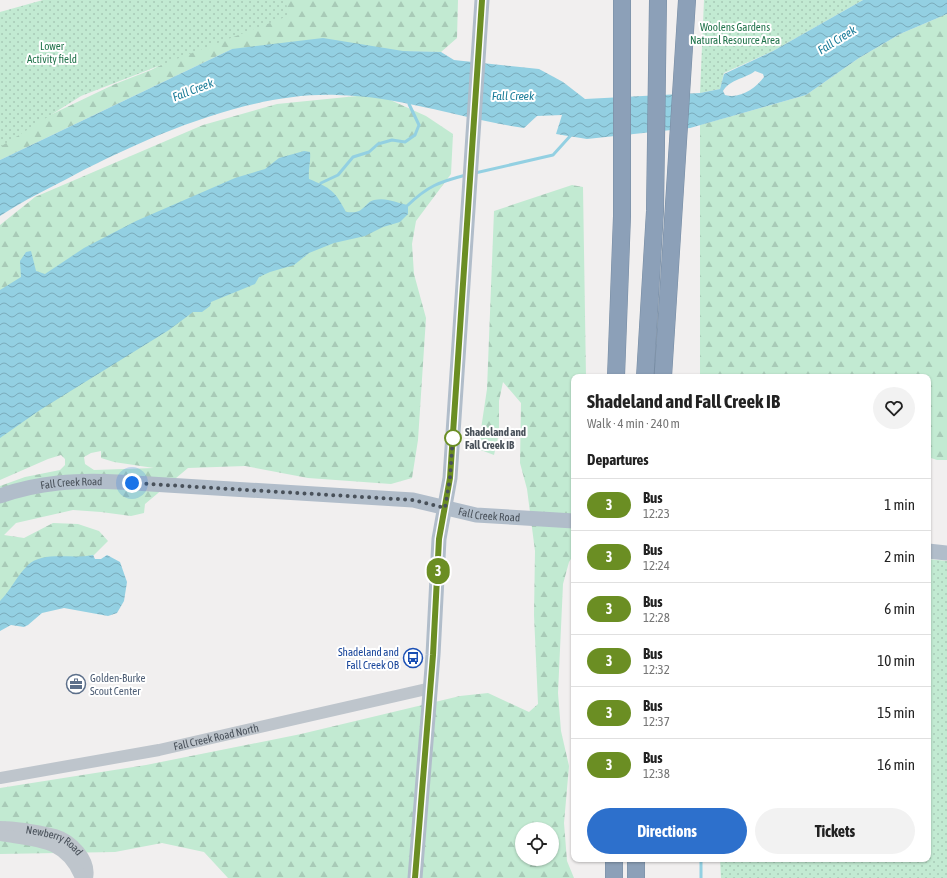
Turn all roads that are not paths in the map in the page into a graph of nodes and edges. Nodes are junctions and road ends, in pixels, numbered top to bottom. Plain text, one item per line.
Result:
1 (482, 0) edge
2 (622, 0) edge
3 (687, 5) edge
4 (658, 6) edge
5 (665, 210) junction
6 (616, 374) edge
7 (645, 374) edge
8 (663, 374) edge
9 (0, 496) edge
10 (445, 508) junction
11 (571, 521) edge
12 (931, 551) edge
13 (947, 553) edge
14 (430, 688) junction
15 (0, 778) edge
16 (0, 827) edge
17 (0, 835) edge
18 (614, 862) edge
19 (636, 862) edge
20 (81, 878) edge
21 (87, 878) edge
22 (415, 878) edge
23 (614, 878) edge
24 (636, 878) edge

1 - 10 main road
2 - 6 highway
3 - 5 highway
4 - 5 highway
5 - 7 highway
5 - 8 highway
9 - 10 main road, Fall Creek Road
10 - 11 main road, Fall Creek Road
10 - 14 main road
12 - 13 main road
14 - 15 street, Fall Creek Road North
14 - 22 main road
16 - 21 street, Newberry Road
17 - 20 street, Newberry Road
18 - 23 highway
19 - 24 highway

